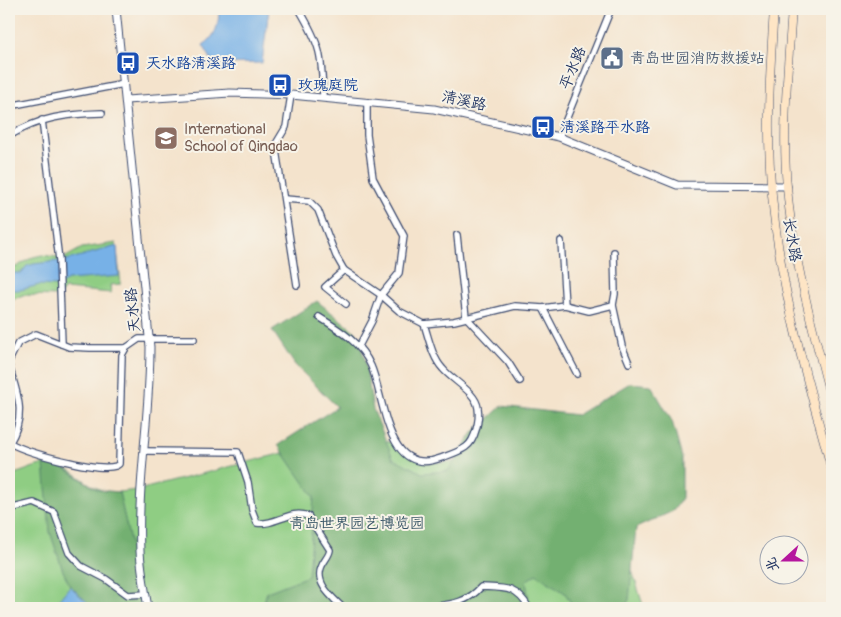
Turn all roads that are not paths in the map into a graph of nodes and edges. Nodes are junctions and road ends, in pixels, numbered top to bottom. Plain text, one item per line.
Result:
1 (116, 9) edge
2 (299, 9) edge
3 (610, 9) edge
4 (774, 9) edge
5 (792, 9) edge
6 (124, 84) junction
7 (291, 95) junction
8 (323, 98) junction
9 (126, 100) junction
10 (367, 102) junction
11 (9, 106) edge
12 (102, 112) dead end
13 (42, 120) junction
14 (9, 136) edge
15 (559, 137) junction
16 (787, 186) junction
17 (771, 187) junction
18 (285, 199) junction
19 (457, 235) dead end
20 (561, 241) dead end
21 (614, 252) dead end
22 (344, 270) junction
23 (297, 285) dead end
24 (381, 295) junction
25 (346, 304) dead end
26 (565, 305) junction
27 (612, 305) junction
28 (543, 308) junction
29 (466, 317) junction
30 (319, 318) dead end
31 (424, 324) junction
32 (149, 339) junction
33 (194, 339) dead end
34 (62, 344) junction
35 (359, 346) junction
36 (126, 348) junction
37 (9, 361) edge
38 (629, 363) dead end
39 (9, 366) edge
40 (577, 374) dead end
41 (520, 381) dead end
42 (832, 403) edge
43 (9, 443) edge
44 (145, 451) junction
45 (832, 470) edge
46 (9, 509) edge
47 (146, 594) junction
48 (148, 608) edge
49 (343, 608) edge
50 (422, 608) edge
51 (529, 608) edge

1 - 6 street, 天水路
2 - 8 street
3 - 15 street, 平水路
4 - 17 main road, 长水路
5 - 16 main road, 长水路
6 - 9 street, 天水路
6 - 11 street
7 - 8 street, 清溪路
7 - 9 street, 清溪路
7 - 18 street
8 - 10 street, 清溪路
9 - 32 street, 天水路
10 - 15 street, 清溪路
10 - 24 street
12 - 13 street
13 - 14 street
13 - 34 street
15 - 17 street, 清溪路
16 - 17 street, 清溪路
16 - 42 main road, 长水路
17 - 45 main road, 长水路
18 - 22 street
18 - 23 street
19 - 29 street
20 - 26 street
21 - 27 street
22 - 24 street
22 - 25 street
24 - 31 street
24 - 35 street
26 - 27 street
26 - 28 street
27 - 38 street
28 - 29 street
28 - 40 street
29 - 31 street
29 - 41 street
30 - 35 street
31 - 35 street
32 - 33 street
32 - 36 street
32 - 44 street, 天水路
34 - 36 street
34 - 37 street
36 - 43 street
39 - 43 street
44 - 47 street, 天水路
44 - 49 street
46 - 47 street
47 - 48 street, 天水路
50 - 51 street

